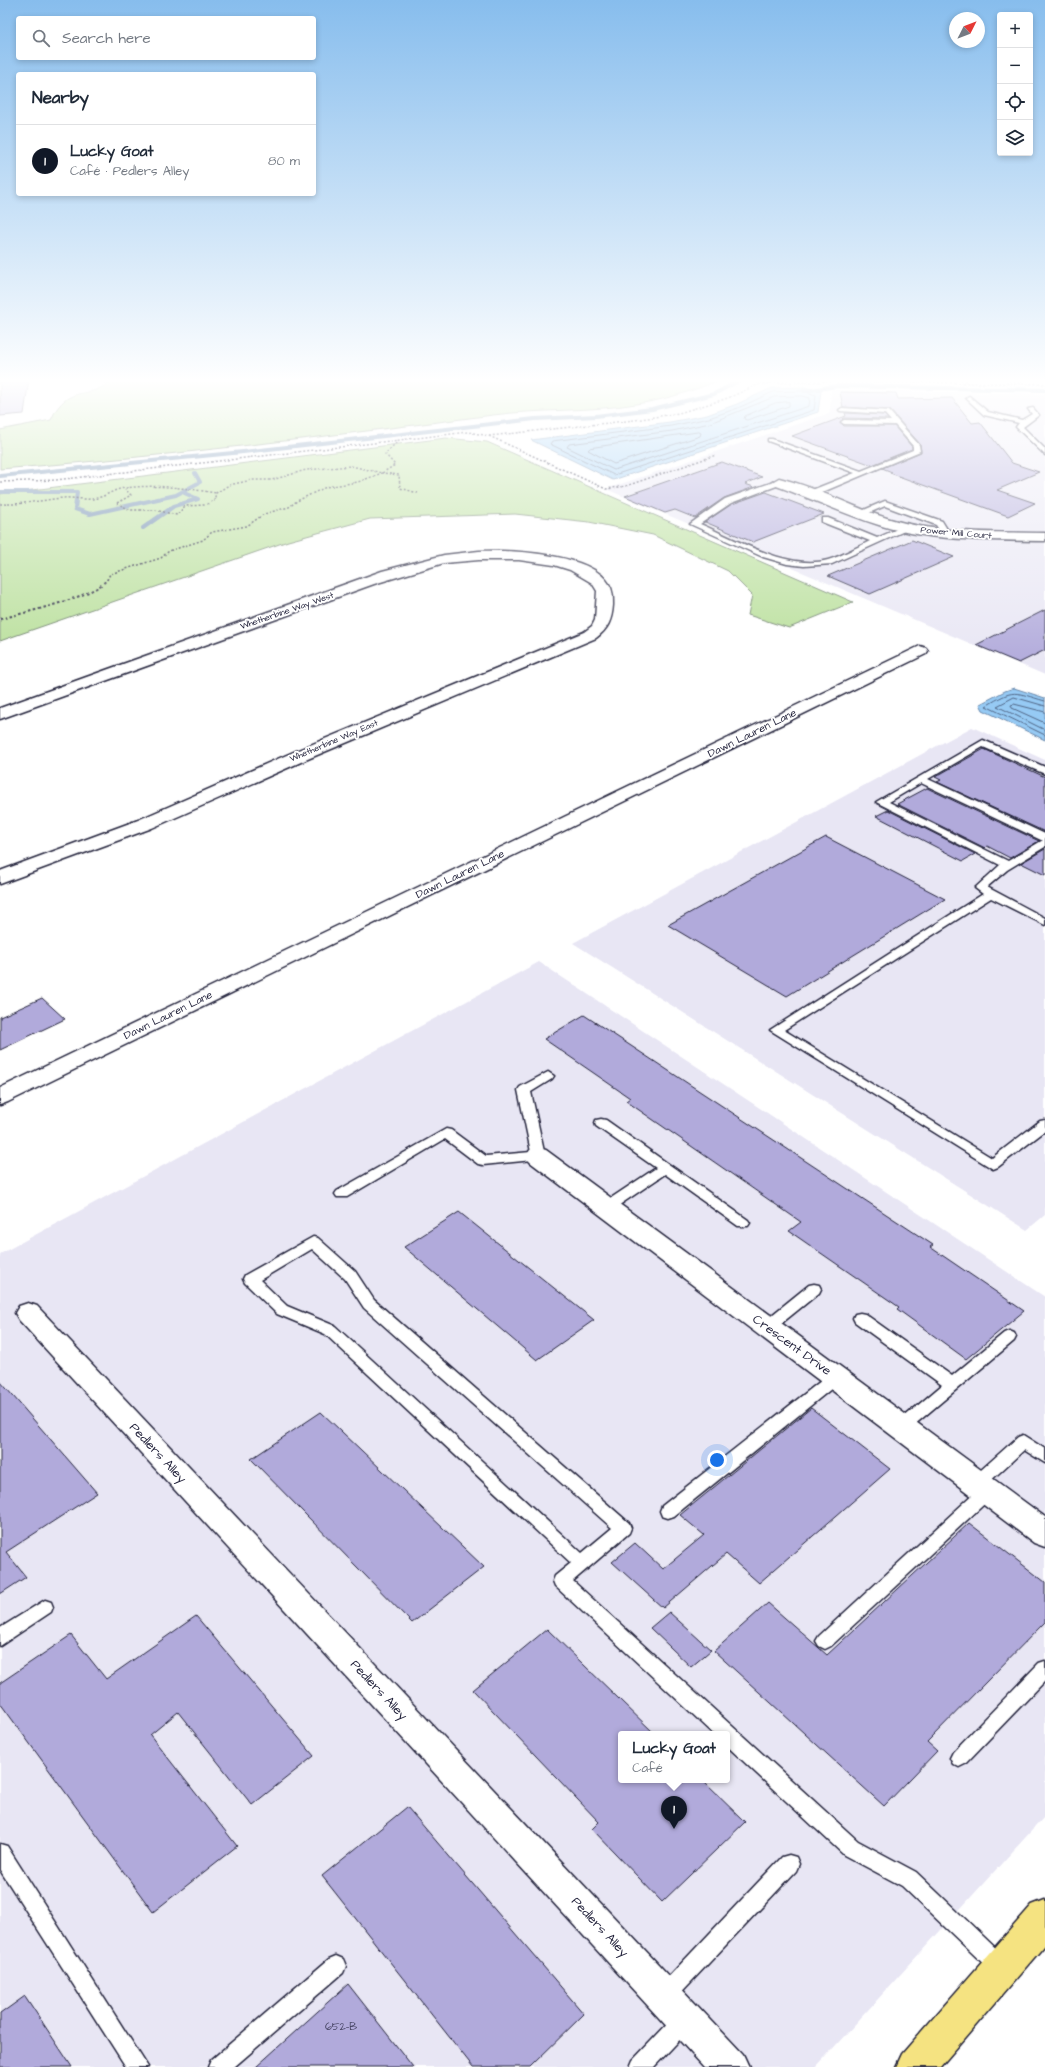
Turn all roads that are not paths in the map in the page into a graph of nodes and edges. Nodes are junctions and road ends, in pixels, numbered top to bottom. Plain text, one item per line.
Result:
1 (857, 474) edge
2 (779, 482) joint
3 (810, 494) junction
4 (861, 513) junction
5 (825, 520) dead end
6 (907, 528) junction
7 (946, 534) junction
8 (1045, 537) edge
9 (877, 541) junction
10 (581, 569) joint
11 (920, 651) dead end
12 (0, 714) edge
13 (1045, 771) edge
14 (921, 779) junction
15 (1045, 838) edge
16 (1045, 843) edge
17 (1008, 865) junction
18 (0, 878) edge
19 (985, 891) junction
20 (1045, 922) edge
21 (548, 1076) dead end
22 (0, 1097) edge
23 (601, 1122) dead end
24 (1045, 1124) edge
25 (538, 1156) junction
26 (665, 1168) junction
27 (342, 1194) dead end
28 (607, 1207) junction
29 (743, 1223) dead end
30 (814, 1289) dead end
31 (28, 1313) dead end
32 (860, 1318) dead end
33 (767, 1327) junction
34 (1009, 1337) dead end
35 (836, 1377) junction
36 (953, 1385) junction
37 (902, 1427) junction
38 (1045, 1456) edge
39 (982, 1487) junction
40 (668, 1511) dead end
41 (1045, 1534) edge
42 (582, 1564) junction
43 (45, 1607) dead end
44 (0, 1638) edge
45 (826, 1641) dead end
46 (1045, 1669) edge
47 (724, 1731) edge
48 (730, 1737) edge
49 (959, 1758) dead end
50 (0, 1853) edge
51 (789, 1864) dead end
52 (1045, 1918) edge
53 (336, 1966) dead end
54 (1002, 1967) junction
55 (664, 1996) junction
56 (685, 2019) junction
57 (138, 2067) edge
58 (218, 2067) edge
59 (640, 2067) edge
60 (730, 2067) edge
61 (915, 2067) edge

1 - 3 lane
2 - 3 street, Power Mill Court
2 - 9 lane
3 - 4 street, Power Mill Court
4 - 6 street, Power Mill Court
4 - 7 lane
5 - 9 lane
6 - 7 street, Power Mill Court
6 - 9 lane
7 - 8 street, Power Mill Court
10 - 12 street, Whetherbine Way West
10 - 18 street, Whetherbine Way East
11 - 22 street, Dawn Lauren Lane
13 - 14 lane
14 - 15 lane
14 - 17 lane
16 - 17 lane
17 - 19 lane
19 - 20 lane
19 - 24 lane
21 - 25 lane
23 - 26 lane
25 - 27 lane
25 - 28 street, Crescent Drive
26 - 28 lane
26 - 29 lane
28 - 33 street, Crescent Drive
30 - 33 lane
31 - 55 street, Pedlers Alley
32 - 36 lane
33 - 35 street, Crescent Drive
34 - 36 lane
35 - 37 street, Crescent Drive
35 - 40 lane
36 - 37 lane
37 - 39 street, Crescent Drive
38 - 39 lane
39 - 41 street, Crescent Drive
39 - 45 lane
42 - 42 lane
42 - 47 lane
43 - 44 lane
46 - 49 lane
48 - 54 lane
50 - 57 lane
51 - 55 lane
52 - 54 main road
53 - 58 lane
54 - 61 main road
55 - 56 street, Pedlers Alley
56 - 59 lane
56 - 60 street, Pedlers Alley

